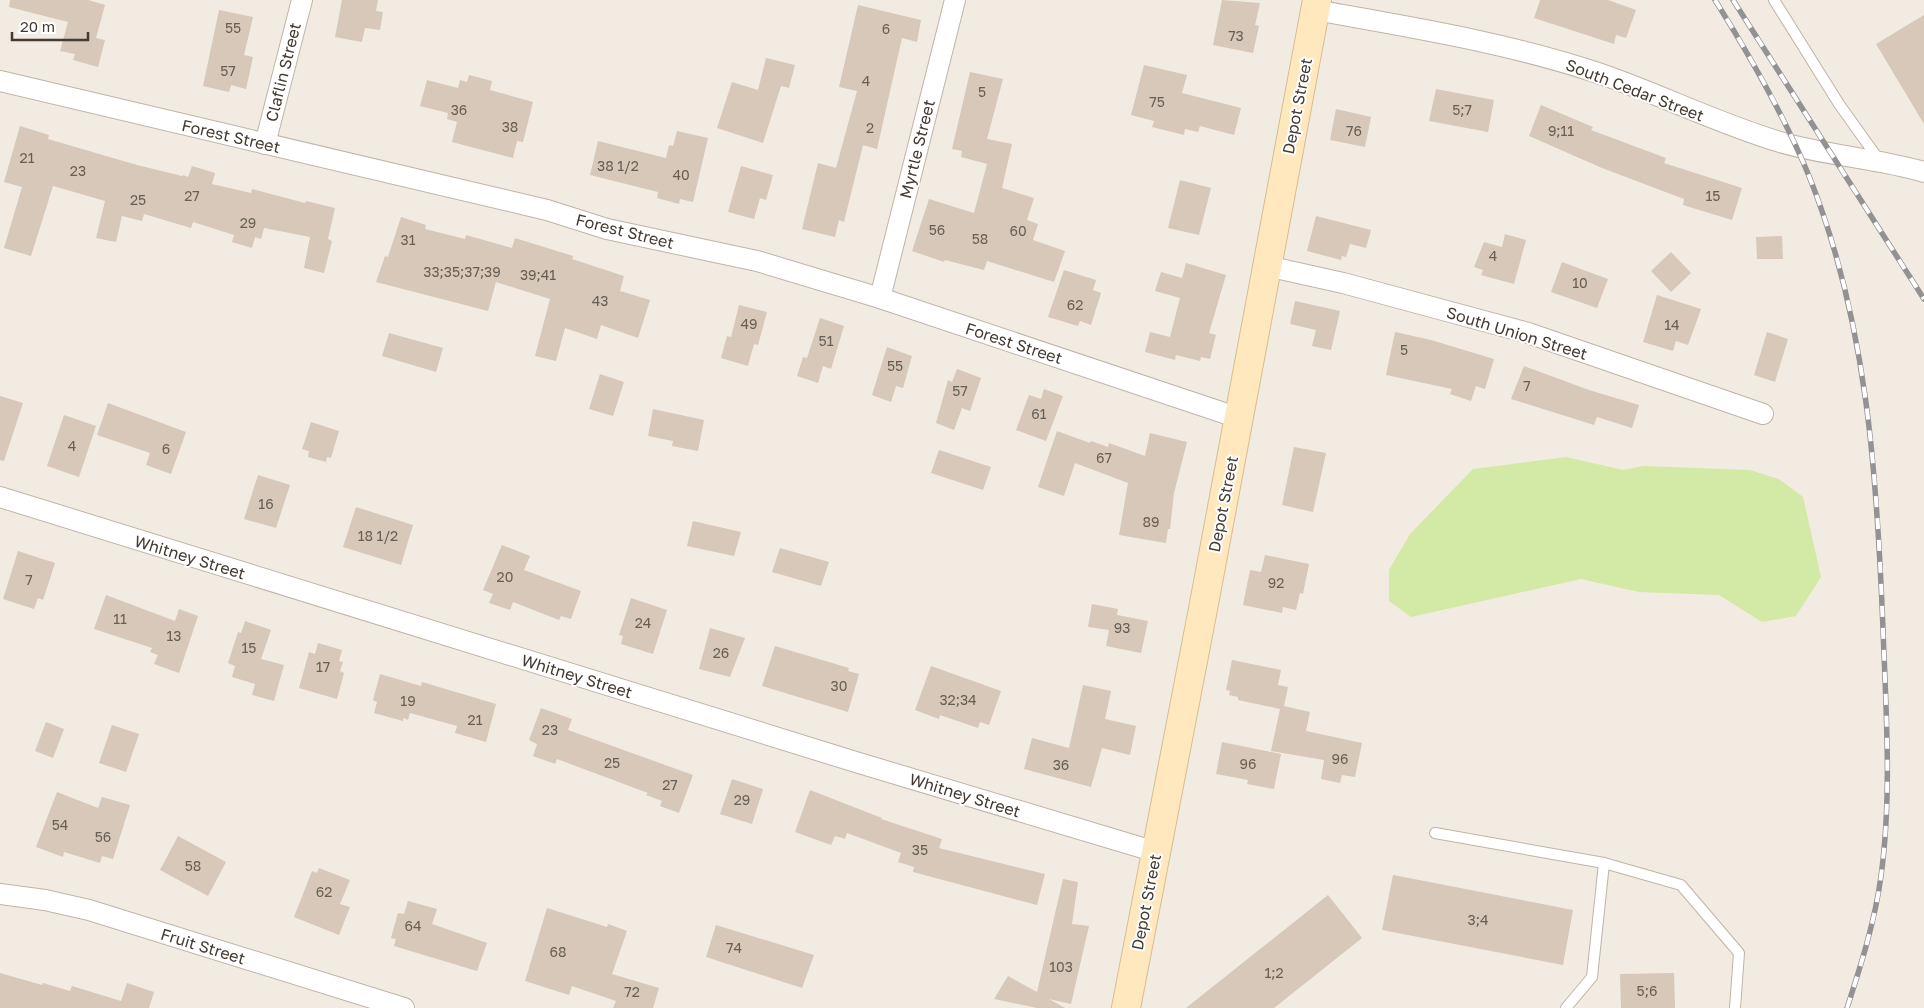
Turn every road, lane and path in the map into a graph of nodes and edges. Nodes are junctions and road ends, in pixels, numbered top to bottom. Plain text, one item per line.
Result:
1 (302, 0) edge
2 (955, 0) edge
3 (1774, 0) edge
4 (1316, 5) edge
5 (0, 81) edge
6 (265, 144) junction
7 (1879, 161) junction
8 (1924, 172) edge
9 (1267, 266) junction
10 (880, 298) junction
11 (1763, 414) dead end
12 (1239, 418) junction
13 (0, 497) edge
14 (1435, 833) dead end
15 (1156, 852) junction
16 (1604, 864) junction
17 (0, 894) edge
18 (404, 1008) edge
19 (1126, 1008) edge
20 (1566, 1008) edge
21 (1735, 1008) edge

1 - 6 street, Claflin Street
2 - 10 street, Myrtle Street
3 - 7 lane
4 - 7 street, South Cedar Street
4 - 9 main road, Depot Street
5 - 6 street, Forest Street
6 - 10 street, Forest Street
7 - 8 street, South Cedar Street
9 - 11 street, South Union Street
9 - 12 main road, Depot Street
10 - 12 street, Forest Street
12 - 15 main road, Depot Street
13 - 15 street, Whitney Street
14 - 16 lane
15 - 19 main road, Depot Street
16 - 20 lane
16 - 21 lane
17 - 18 street, Fruit Street

